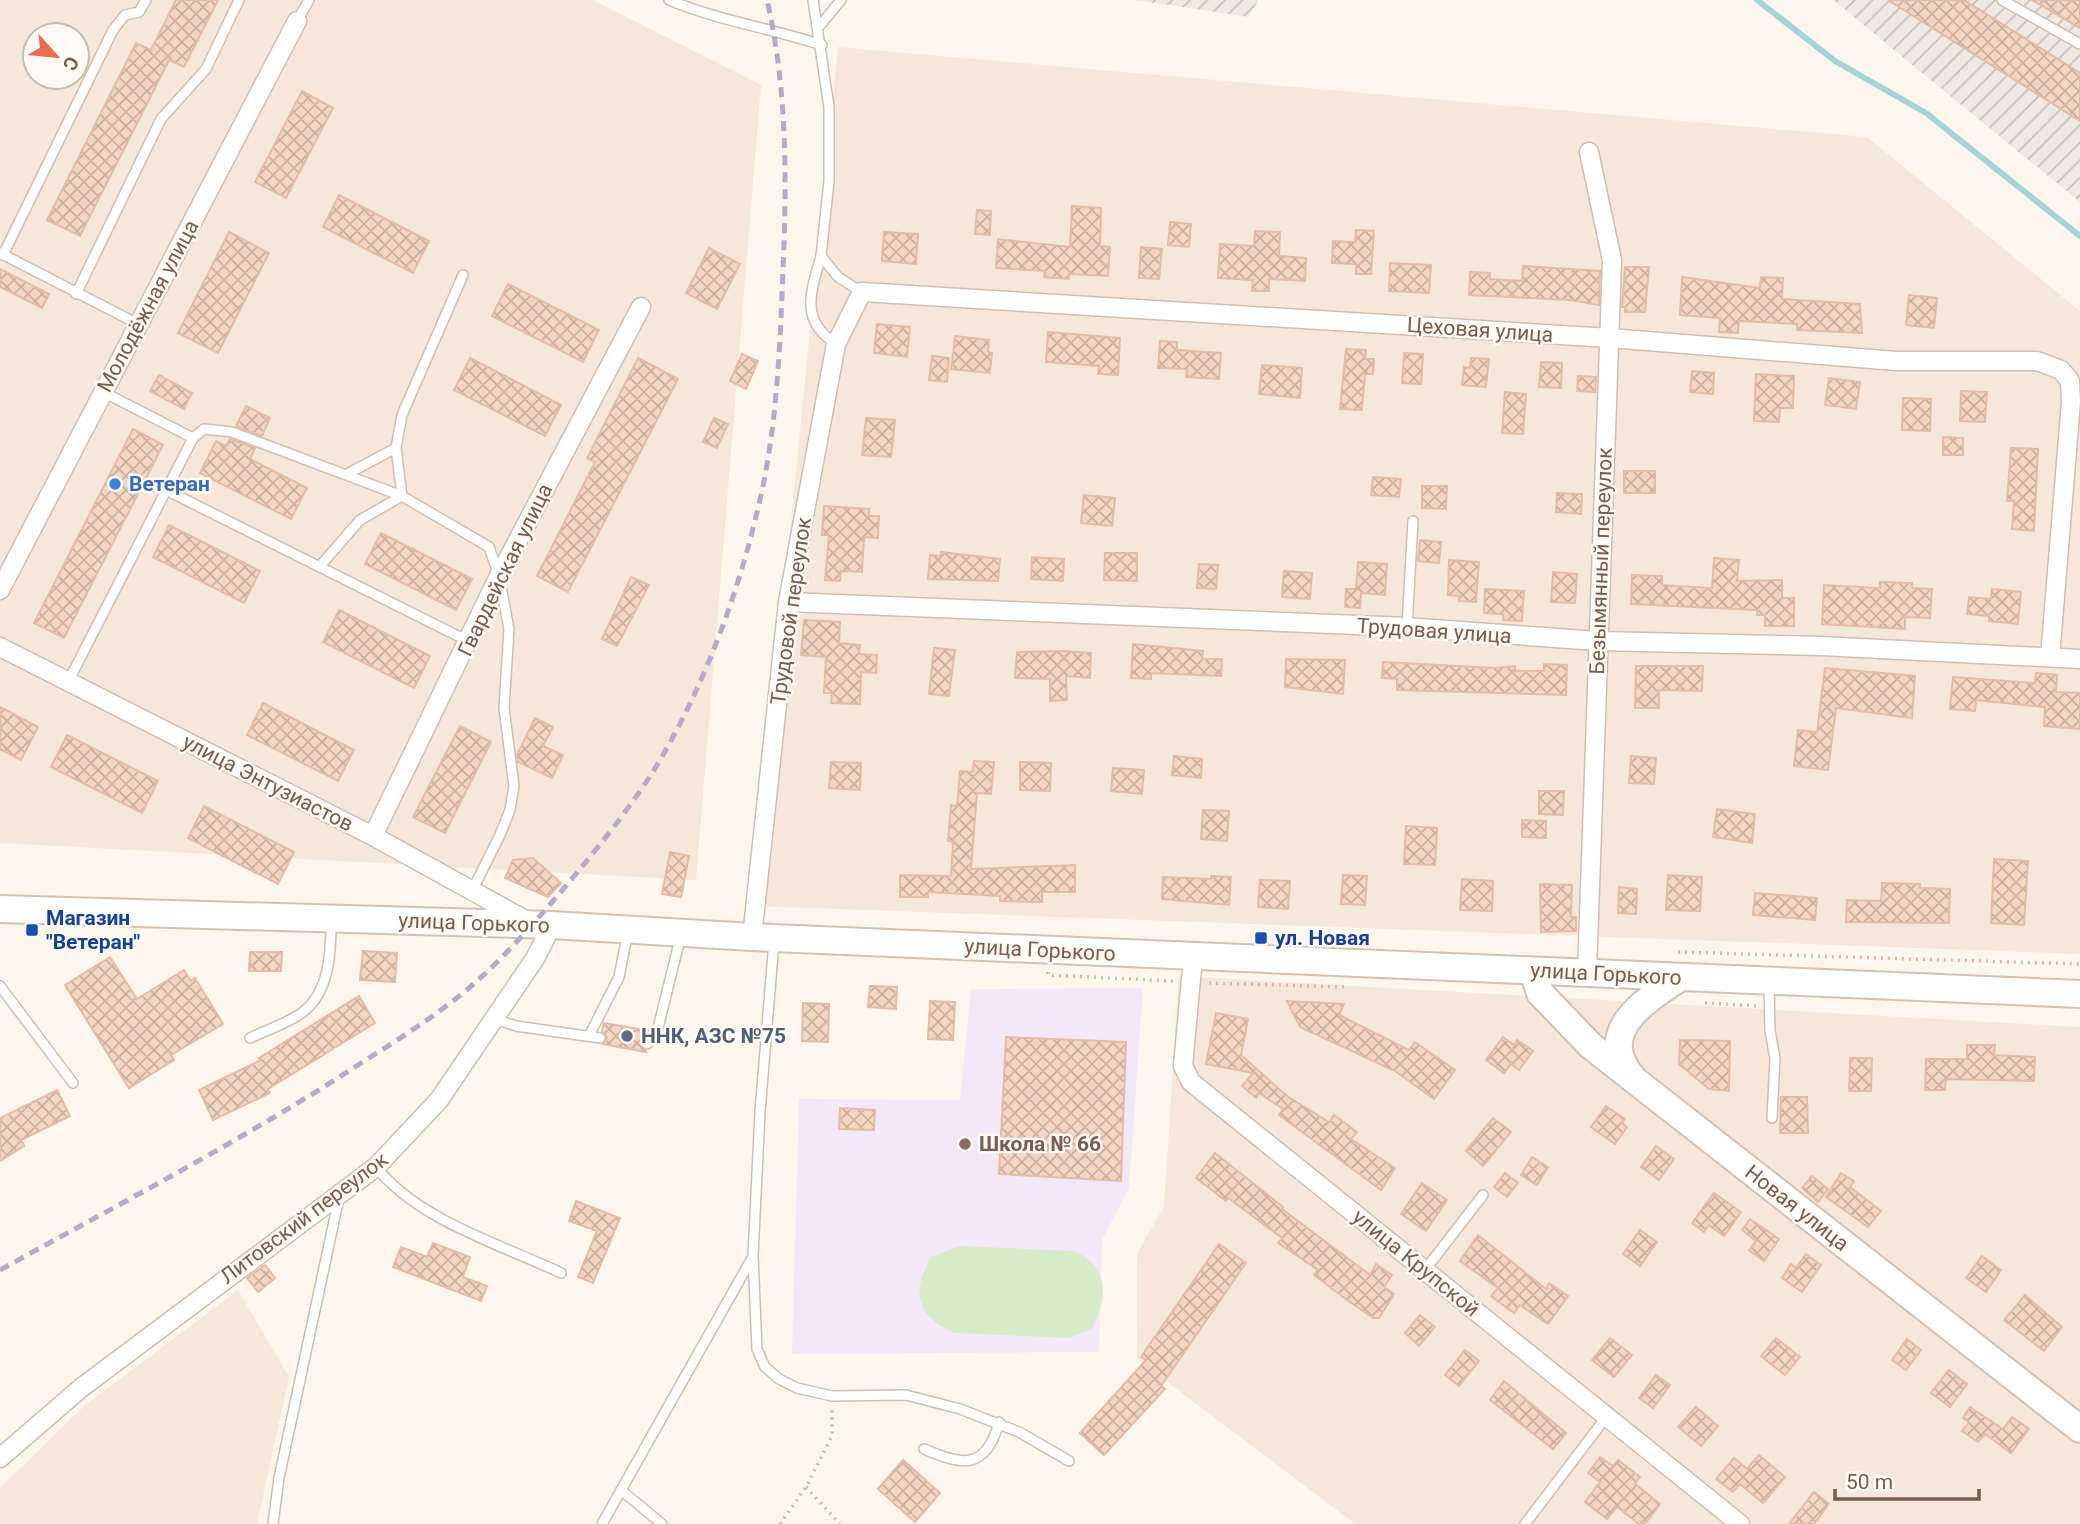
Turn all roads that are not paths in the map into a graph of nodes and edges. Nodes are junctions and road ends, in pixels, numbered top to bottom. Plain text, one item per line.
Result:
1 (146, 0) edge
2 (239, 0) edge
3 (309, 0) edge
4 (669, 0) edge
5 (813, 0) edge
6 (841, 0) edge
7 (2002, 0) edge
8 (298, 21) joint
9 (818, 28) junction
10 (2080, 44) edge
11 (822, 45) junction
12 (1589, 152) dead end
13 (1, 254) edge
14 (821, 256) junction
15 (463, 275) dead end
16 (862, 292) junction
17 (76, 294) junction
18 (641, 307) dead end
19 (138, 324) junction
20 (1610, 338) junction
21 (836, 344) junction
22 (103, 392) junction
23 (193, 438) junction
24 (396, 448) junction
25 (347, 474) junction
26 (166, 490) junction
27 (402, 496) junction
28 (1413, 521) dead end
29 (320, 566) junction
30 (499, 576) junction
31 (1, 587) edge
32 (788, 602) junction
33 (1407, 627) junction
34 (1597, 641) junction
35 (470, 642) junction
36 (0, 647) edge
37 (2050, 657) junction
38 (2080, 659) edge
39 (68, 682) junction
40 (373, 836) junction
41 (472, 891) junction
42 (0, 909) edge
43 (331, 919) junction
44 (542, 925) junction
45 (628, 931) junction
46 (681, 933) junction
47 (763, 937) junction
48 (1191, 970) junction
49 (1533, 971) junction
50 (1587, 973) junction
51 (1681, 978) junction
52 (1769, 981) junction
53 (0, 986) edge
54 (2080, 994) edge
55 (492, 1018) junction
56 (589, 1036) junction
57 (250, 1038) dead end
58 (600, 1038) dead end
59 (647, 1044) dead end
60 (73, 1083) dead end
61 (1637, 1083) junction
62 (1772, 1118) dead end
63 (376, 1167) junction
64 (1483, 1195) dead end
65 (339, 1196) junction
66 (753, 1256) junction
67 (1425, 1270) junction
68 (561, 1273) dead end
69 (1607, 1416) junction
70 (999, 1422) junction
71 (2080, 1429) edge
72 (924, 1449) dead end
73 (0, 1458) edge
74 (1069, 1461) dead end
75 (621, 1490) junction
76 (273, 1524) edge
77 (603, 1524) edge
78 (662, 1524) edge
79 (1525, 1524) edge
80 (1740, 1524) edge

1 - 13 lane
2 - 17 lane
3 - 8 lane
4 - 11 lane
5 - 9 lane
6 - 9 lane
7 - 10 lane
8 - 19 street, Молодёжная улица
9 - 11 lane
11 - 14 lane
12 - 20 street, Безымянный переулок
13 - 17 lane
14 - 16 lane
14 - 21 lane
15 - 24 lane
16 - 20 street, Цеховая улица
16 - 21 street, Трудовой переулок
17 - 19 lane
18 - 30 street, Гвардейская улица
19 - 22 street, Молодёжная улица
20 - 34 street, Безымянный переулок
20 - 37 street, Цеховая улица
21 - 32 street, Трудовой переулок
22 - 23 lane
22 - 31 street, Молодёжная улица
23 - 25 lane
23 - 26 lane
24 - 25 lane
24 - 27 lane
25 - 27 lane
26 - 29 lane
26 - 39 lane
27 - 29 lane
27 - 30 lane
28 - 33 lane
29 - 35 lane
30 - 35 street, Гвардейская улица
30 - 41 lane
32 - 33 street, Трудовая улица
32 - 47 street, Трудовой переулок
33 - 34 street, Трудовая улица
34 - 37 street, Трудовая улица
34 - 50 street, Безымянный переулок
35 - 40 street, Гвардейская улица
36 - 39 street, улица Энтузиастов
37 - 38 street, Трудовая улица
39 - 40 street, улица Энтузиастов
40 - 41 street, улица Энтузиастов
41 - 44 street, улица Энтузиастов
42 - 43 main road, улица Горького
43 - 44 main road, улица Горького
43 - 57 lane
44 - 45 main road, улица Горького
44 - 55 street, Литовский переулок
45 - 46 main road, улица Горького
45 - 56 lane
46 - 47 main road, улица Горького
46 - 59 lane
47 - 48 main road, улица Горького
47 - 66 lane
48 - 49 main road, улица Горького
48 - 67 street, улица Крупской
49 - 50 main road, улица Горького
49 - 61 main road, Новая улица
50 - 51 main road, улица Горького
51 - 52 main road, улица Горького
51 - 61 main road
52 - 54 main road, улица Горького
52 - 62 lane
53 - 60 lane
55 - 56 lane
55 - 63 street, Литовский переулок
56 - 58 lane
61 - 71 main road, Новая улица
63 - 65 street, Литовский переулок
63 - 68 lane
64 - 67 lane
65 - 73 street, Литовский переулок
65 - 76 lane
66 - 70 lane
66 - 75 lane
67 - 69 street, улица Крупской
69 - 79 lane
69 - 80 street, улица Крупской
70 - 72 lane
70 - 74 lane
75 - 77 lane
75 - 78 lane

